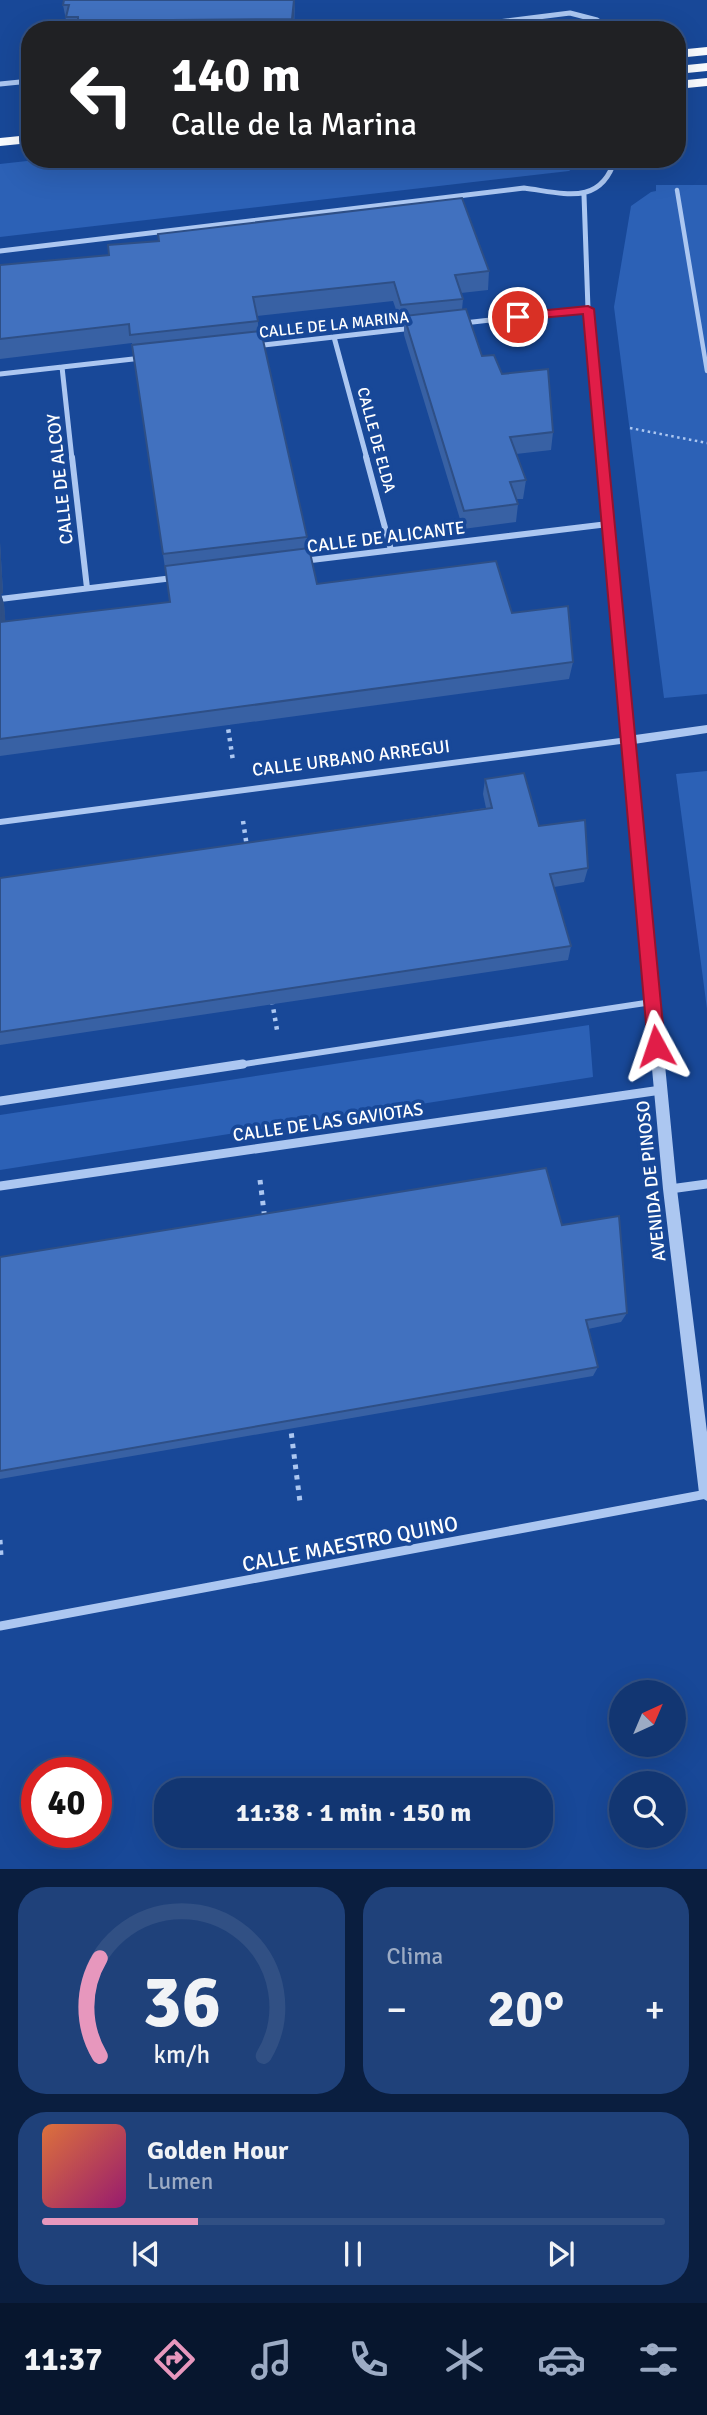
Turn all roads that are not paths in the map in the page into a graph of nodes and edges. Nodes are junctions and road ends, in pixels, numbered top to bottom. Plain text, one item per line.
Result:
1 (506, 21) edge
2 (601, 21) edge
3 (707, 51) edge
4 (686, 53) edge
5 (707, 67) edge
6 (686, 69) edge
7 (21, 82) edge
8 (707, 82) edge
9 (0, 84) edge
10 (686, 84) edge
11 (21, 140) edge
12 (0, 142) edge
13 (614, 168) edge
14 (677, 190) dead end
15 (584, 195) junction
16 (0, 251) edge
17 (588, 309) junction
18 (453, 324) edge
19 (426, 327) edge
20 (334, 337) junction
21 (251, 346) edge
22 (156, 356) edge
23 (62, 367) junction
24 (707, 371) edge
25 (0, 374) edge
26 (608, 524) junction
27 (391, 550) junction
28 (297, 562) edge
29 (177, 577) edge
30 (87, 588) junction
31 (0, 599) edge
32 (707, 729) edge
33 (628, 740) junction
34 (0, 822) edge
35 (652, 1002) junction
36 (661, 1090) junction
37 (0, 1101) edge
38 (707, 1184) edge
39 (0, 1186) edge
40 (670, 1189) junction
41 (707, 1494) edge
42 (0, 1626) edge

1 - 2 street
3 - 4 highway
5 - 6 highway
7 - 9 street
8 - 10 highway
11 - 12 highway
13 - 15 street
14 - 24 street
15 - 16 street
15 - 17 street, AVENIDA DE PINOSO
17 - 18 street
17 - 26 street, AVENIDA DE PINOSO
19 - 20 street, CALLE DE LA MARINA
20 - 21 street, CALLE DE LA MARINA
20 - 27 street, CALLE DE ELDA
22 - 23 street
23 - 25 street
23 - 30 street, CALLE DE ALCOY
26 - 27 street, CALLE DE ALICANTE
26 - 33 street, AVENIDA DE PINOSO
27 - 28 street, CALLE DE ALICANTE
29 - 30 street
30 - 31 street
32 - 33 street, CALLE URBANO ARREGUI
33 - 34 street, CALLE URBANO ARREGUI
33 - 35 street, AVENIDA DE PINOSO
35 - 36 street, AVENIDA DE PINOSO
35 - 37 street
36 - 39 street, CALLE DE LAS GAVIOTAS
36 - 40 street, AVENIDA DE PINOSO
38 - 40 street
40 - 41 street, AVENIDA DE PINOSO
41 - 42 street, CALLE MAESTRO QUINO

